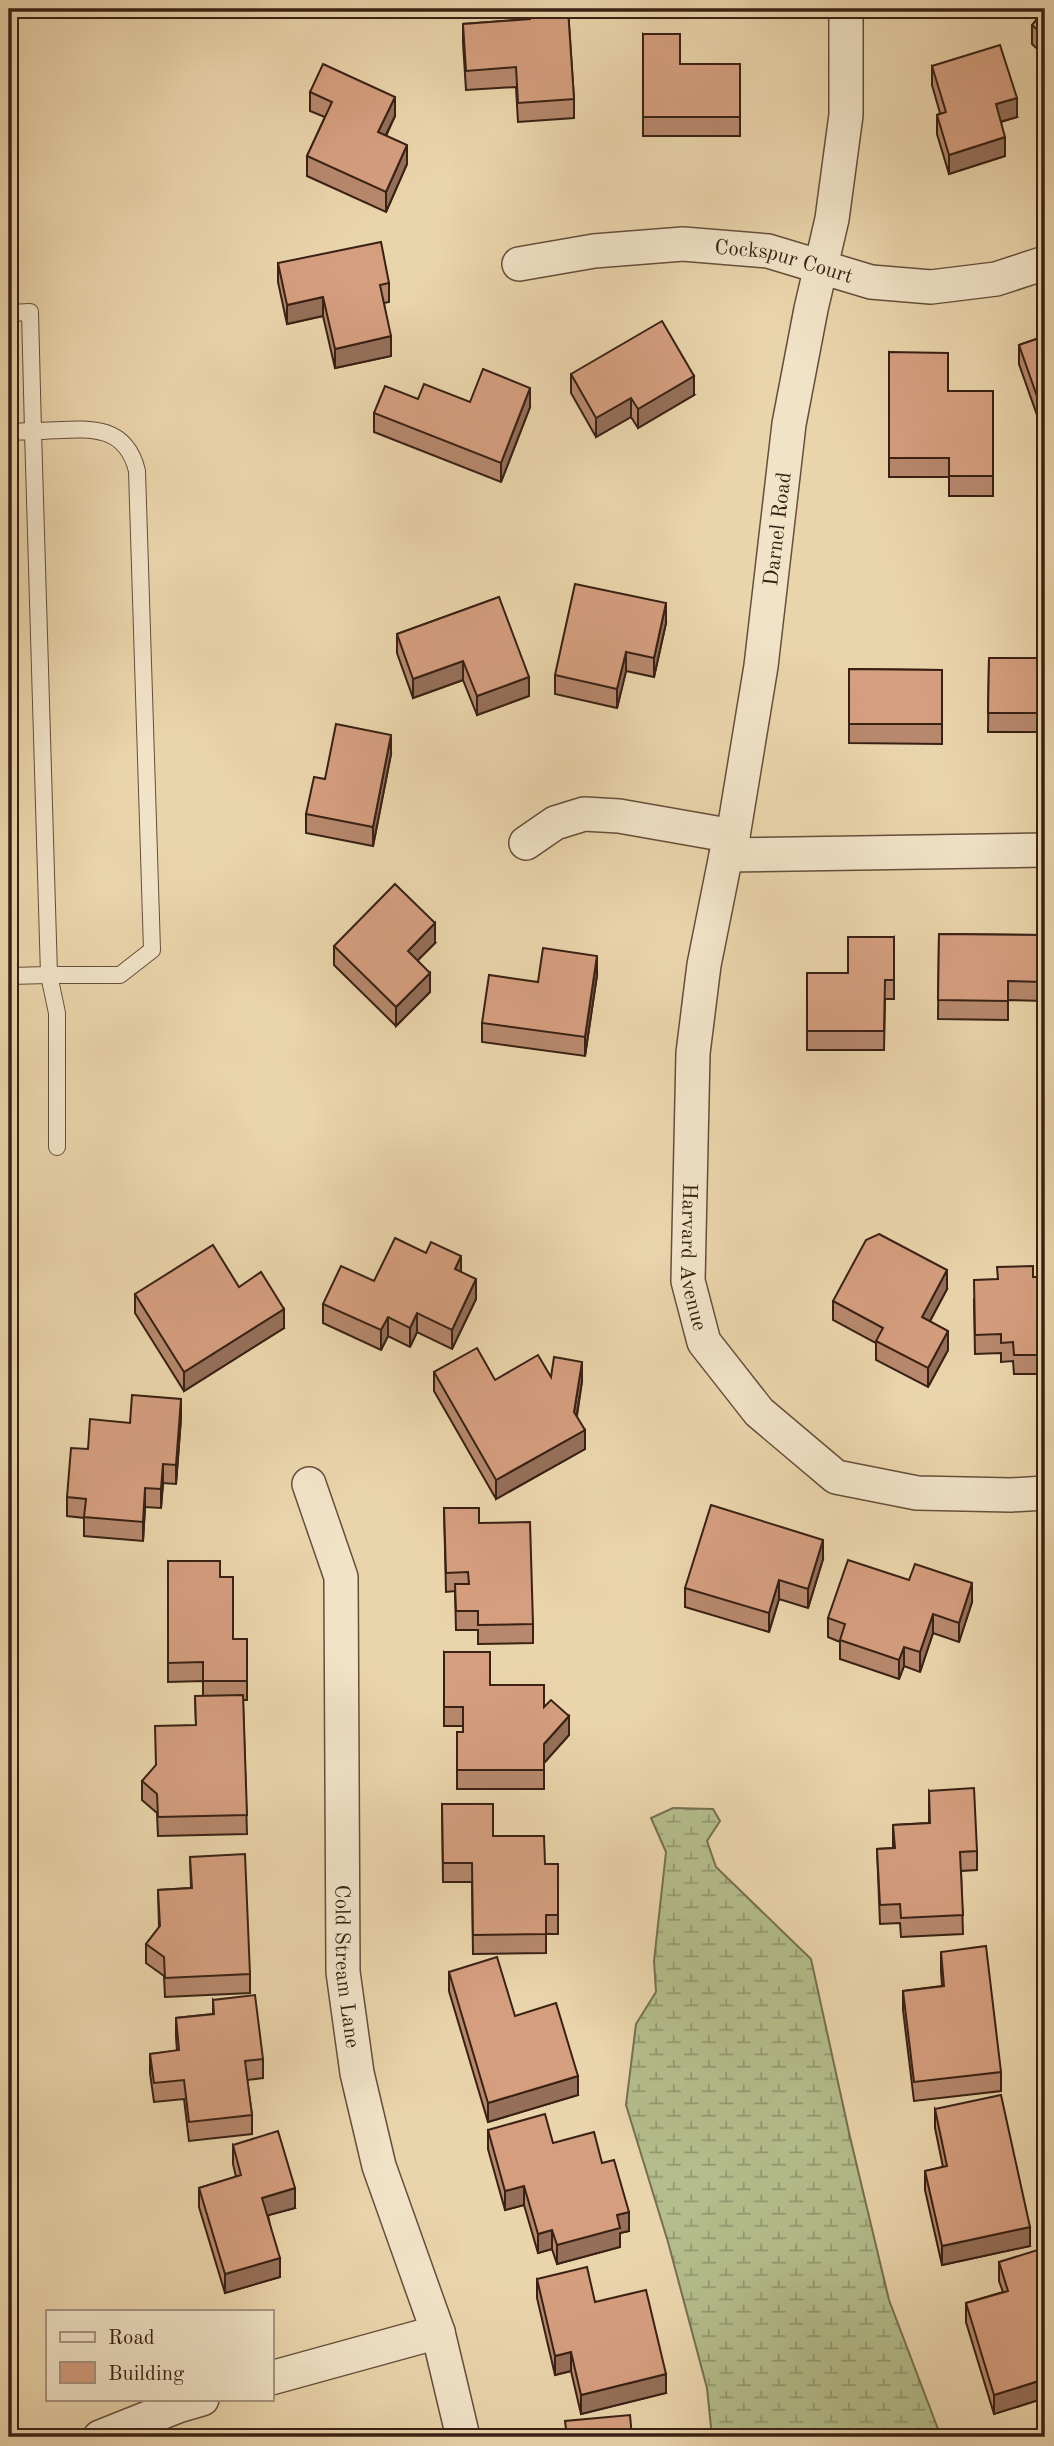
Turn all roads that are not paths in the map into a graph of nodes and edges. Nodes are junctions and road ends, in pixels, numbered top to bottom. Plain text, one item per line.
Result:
1 (846, 9) edge
2 (1045, 263) edge
3 (519, 264) dead end
4 (821, 267) junction
5 (9, 313) edge
6 (33, 431) junction
7 (9, 432) edge
8 (526, 843) dead end
9 (729, 846) junction
10 (1045, 850) edge
11 (49, 975) junction
12 (9, 976) edge
13 (57, 1147) dead end
14 (309, 1484) dead end
15 (1045, 1493) edge
16 (438, 2332) junction
17 (273, 2377) edge
18 (199, 2400) edge
19 (100, 2437) edge
20 (463, 2437) edge

1 - 4 street, Darnel Road
2 - 4 street, Cockspur Court
3 - 4 street, Cockspur Court
4 - 9 street, Darnel Road
5 - 6 lane
6 - 7 lane
6 - 11 lane
6 - 11 lane
8 - 9 street
9 - 10 street
9 - 15 street, Harvard Avenue
11 - 12 lane
11 - 13 lane
14 - 16 street, Cold Stream Lane
16 - 17 street
16 - 20 street, Cold Stream Lane
18 - 19 street

